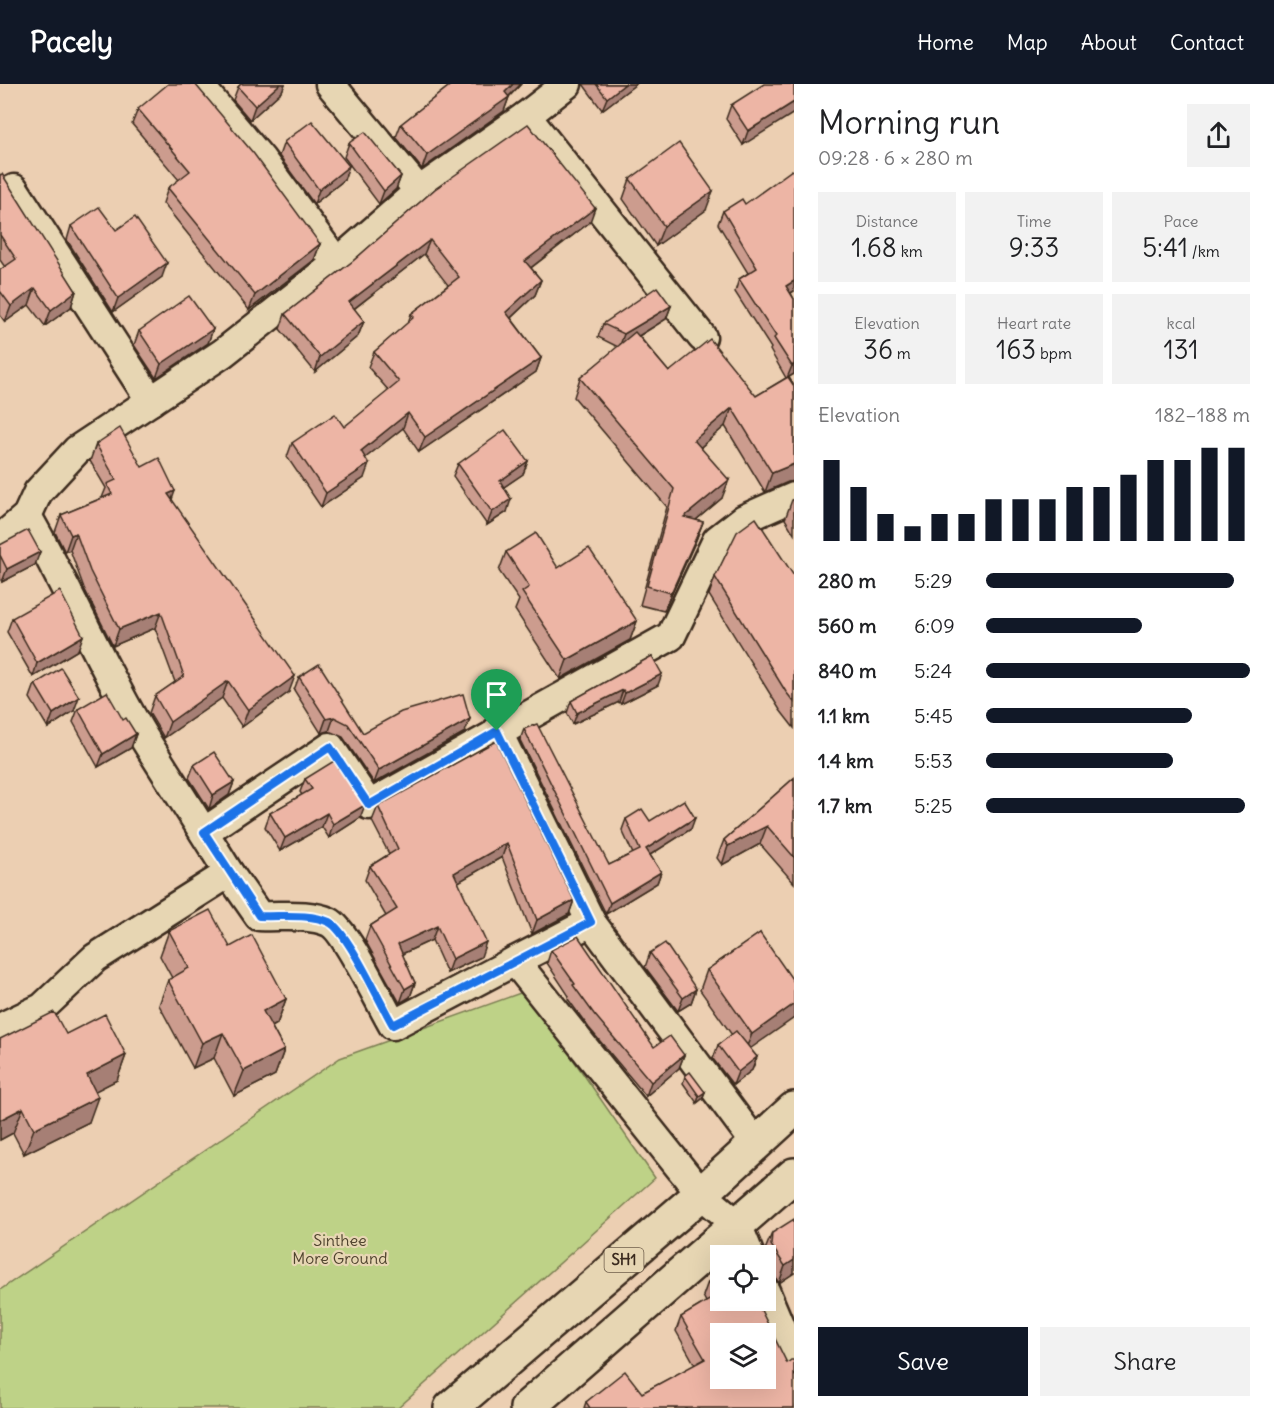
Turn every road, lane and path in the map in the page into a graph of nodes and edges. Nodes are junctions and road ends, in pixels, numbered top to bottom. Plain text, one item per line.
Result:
1 (198, 84) edge
2 (330, 84) edge
3 (567, 84) edge
4 (526, 116) junction
5 (14, 189) edge
6 (419, 191) junction
7 (337, 263) junction
8 (702, 337) dead end
9 (151, 401) junction
10 (794, 497) edge
11 (27, 516) junction
12 (0, 539) edge
13 (497, 731) junction
14 (204, 832) junction
15 (229, 873) junction
16 (591, 922) junction
17 (515, 961) junction
18 (0, 1028) edge
19 (794, 1108) edge
20 (756, 1144) junction
21 (794, 1175) edge
22 (701, 1194) junction
23 (737, 1224) junction
24 (746, 1245) edge
25 (773, 1311) edge
26 (794, 1360) edge
27 (538, 1404) edge
28 (451, 1408) edge

1 - 7 street
2 - 6 street
3 - 4 street
4 - 6 street
4 - 8 street
5 - 9 street
6 - 7 street
7 - 9 street
9 - 11 street
10 - 13 street
11 - 12 street
11 - 14 street
13 - 14 street
13 - 16 street
14 - 15 street
15 - 17 street
15 - 18 street
16 - 17 street
16 - 20 street
17 - 22 street
19 - 20 main road, SH1
20 - 22 main road, SH1
21 - 23 main road
22 - 23 street
22 - 28 main road, SH1
23 - 24 street
23 - 27 main road
25 - 26 street

